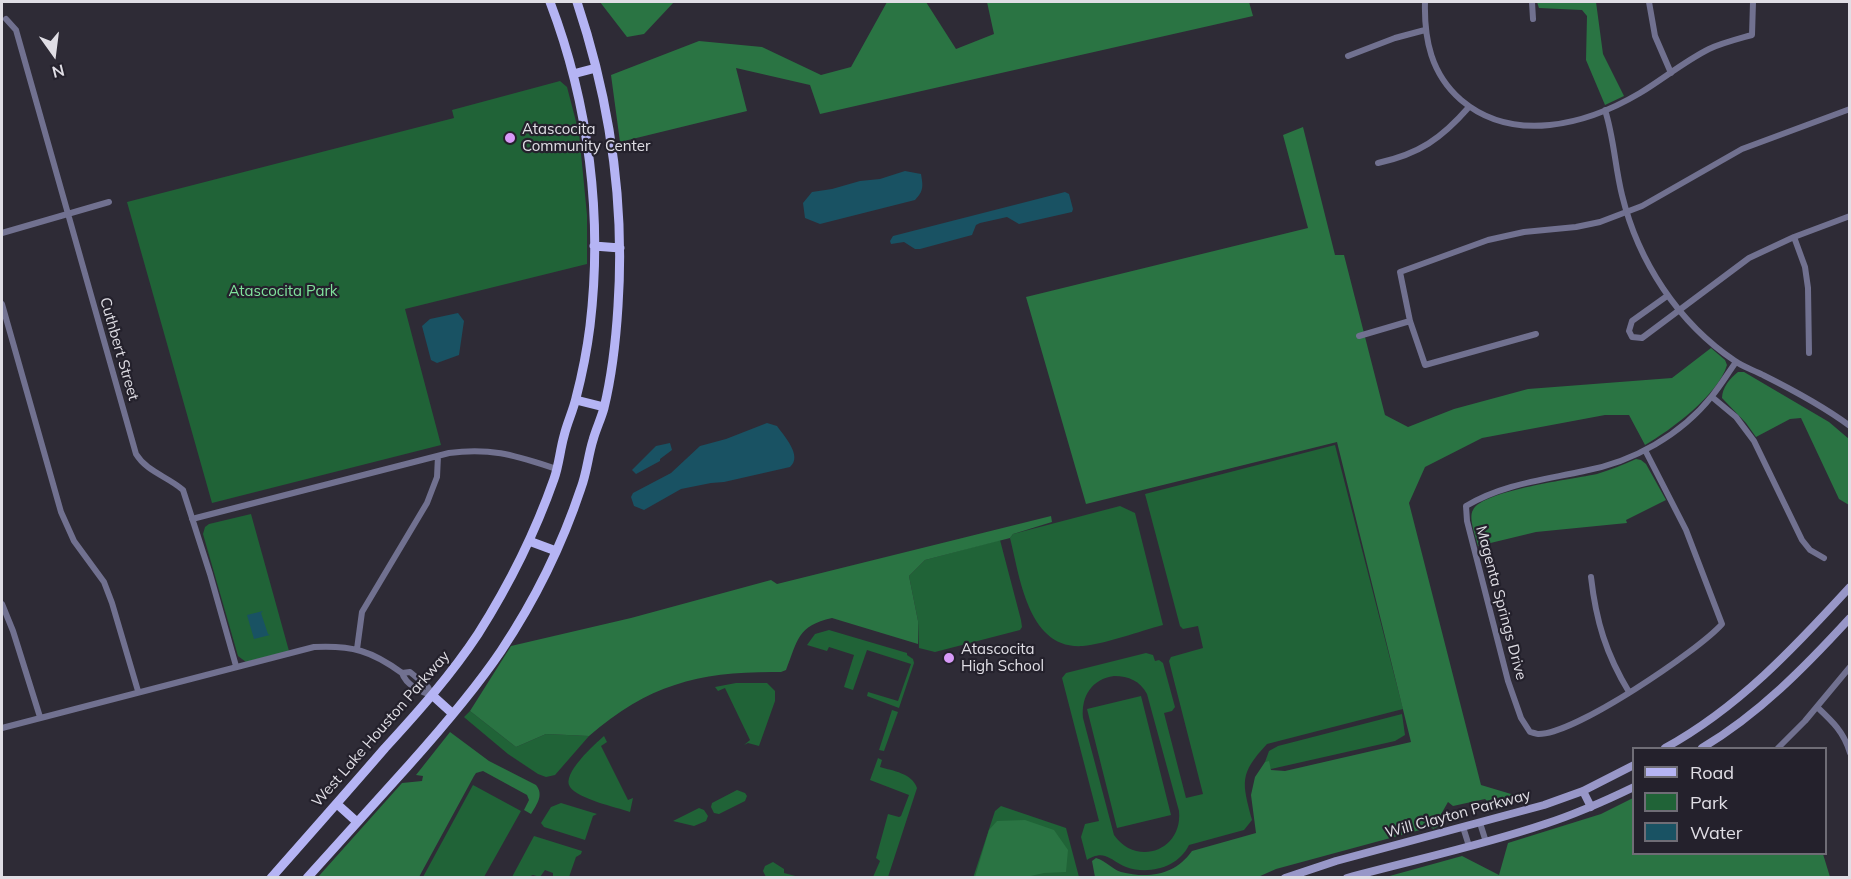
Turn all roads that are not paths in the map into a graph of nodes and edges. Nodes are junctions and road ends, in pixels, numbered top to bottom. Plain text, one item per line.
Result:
1 (550, 2) edge
2 (577, 2) edge
3 (1425, 2) edge
4 (1532, 2) edge
5 (1649, 2) edge
6 (1753, 2) edge
7 (6, 19) dead end
8 (1533, 19) dead end
9 (1425, 30) junction
10 (1348, 56) dead end
11 (596, 68) junction
12 (1671, 73) junction
13 (573, 74) junction
14 (1469, 107) junction
15 (1850, 109) edge
16 (1605, 110) junction
17 (1378, 163) dead end
18 (110, 202) dead end
19 (1626, 212) junction
20 (68, 214) junction
21 (1850, 216) edge
22 (2, 233) edge
23 (1794, 237) junction
24 (594, 246) junction
25 (620, 248) junction
26 (1668, 296) junction
27 (2, 304) edge
28 (1679, 310) junction
29 (1410, 321) junction
30 (1536, 333) dead end
31 (1359, 336) dead end
32 (1809, 352) dead end
33 (1736, 362) junction
34 (1712, 397) junction
35 (576, 400) junction
36 (604, 407) junction
37 (1850, 426) edge
38 (1645, 450) junction
39 (438, 456) junction
40 (556, 470) junction
41 (192, 519) junction
42 (530, 541) junction
43 (556, 551) junction
44 (1824, 558) dead end
45 (1590, 577) dead end
46 (1850, 587) edge
47 (2, 604) edge
48 (1850, 618) edge
49 (357, 649) junction
50 (236, 666) junction
51 (1850, 667) edge
52 (138, 691) junction
53 (1629, 692) junction
54 (432, 696) junction
55 (1817, 707) junction
56 (453, 714) junction
57 (40, 717) junction
58 (2, 728) edge
59 (1667, 747) edge
60 (1703, 747) edge
61 (1779, 747) edge
62 (1850, 753) edge
63 (1632, 766) edge
64 (1632, 788) edge
65 (1583, 791) junction
66 (337, 804) junction
67 (1591, 807) junction
68 (357, 822) junction
69 (1480, 823) junction
70 (1463, 827) junction
71 (1486, 842) junction
72 (1469, 846) junction
73 (271, 878) edge
74 (307, 878) edge
75 (1285, 878) edge
76 (1347, 878) edge

1 - 13 main road, West Lake Houston Parkway
2 - 11 main road
3 - 9 street
4 - 8 street
5 - 12 street
6 - 12 street
7 - 20 street, Cuthbert Street
9 - 10 street
9 - 14 street
11 - 13 main road
11 - 25 main road
12 - 16 street
13 - 24 main road, West Lake Houston Parkway
14 - 16 street
14 - 17 street
15 - 19 street
16 - 19 street
18 - 20 street
19 - 26 street
19 - 29 street
20 - 22 street
20 - 41 street, Cuthbert Street
21 - 23 street
23 - 28 street
23 - 32 street
24 - 25 main road
24 - 35 main road, West Lake Houston Parkway
25 - 36 main road
26 - 28 street
26 - 28 street
27 - 52 street
28 - 33 street
29 - 30 street
29 - 31 street
33 - 34 street, Magenta Springs Drive
33 - 37 street
34 - 38 street, Magenta Springs Drive
34 - 44 street
35 - 36 main road
35 - 40 main road, West Lake Houston Parkway
36 - 43 main road
38 - 53 street
38 - 53 street, Magenta Springs Drive
39 - 40 street
39 - 41 street
39 - 49 street
40 - 42 main road, West Lake Houston Parkway
41 - 50 street, Cuthbert Street
42 - 43 main road
42 - 54 main road, West Lake Houston Parkway
43 - 56 main road
45 - 53 street
46 - 59 main road
47 - 57 street
48 - 60 main road
49 - 50 street
49 - 54 street
50 - 52 street
51 - 55 street
52 - 57 street
54 - 56 main road
54 - 66 main road, West Lake Houston Parkway
55 - 61 street
55 - 62 street
56 - 68 main road
57 - 58 street
63 - 65 main road, Will Clayton Parkway
64 - 67 main road
65 - 67 main road
65 - 69 main road, Will Clayton Parkway
66 - 68 main road
66 - 73 main road, West Lake Houston Parkway
67 - 71 main road
68 - 74 main road
69 - 70 main road, Will Clayton Parkway
69 - 71 street
70 - 72 street
70 - 75 main road, Will Clayton Parkway
71 - 72 main road
72 - 76 main road

